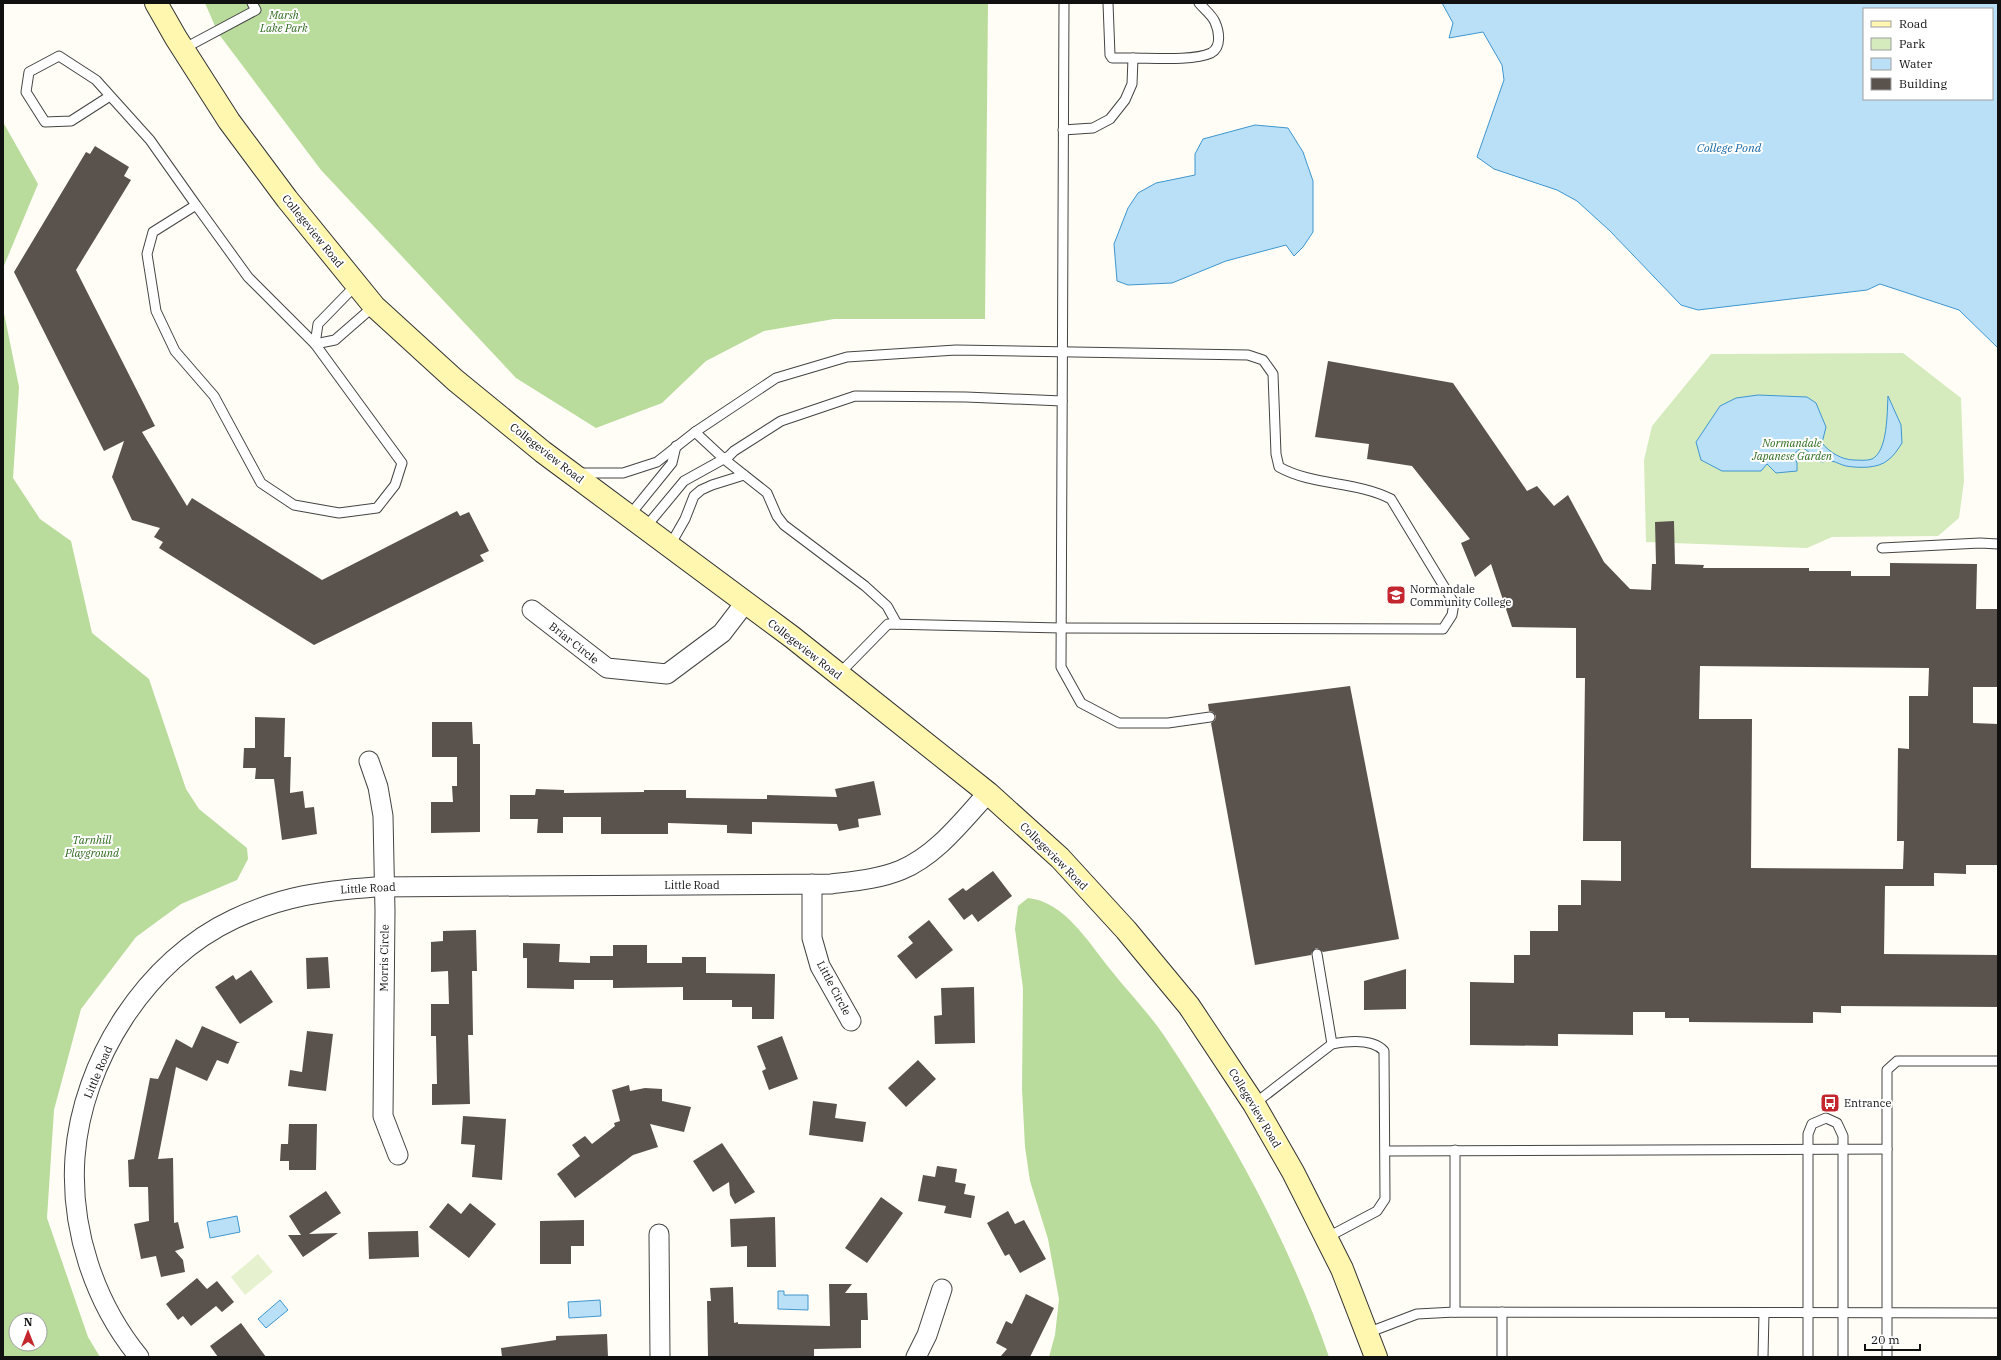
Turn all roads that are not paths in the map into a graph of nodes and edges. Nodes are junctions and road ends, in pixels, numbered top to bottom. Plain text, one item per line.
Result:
1 (156, 3) edge
2 (252, 3) edge
3 (1064, 3) edge
4 (1108, 3) edge
5 (1199, 3) edge
6 (183, 49) junction
7 (1133, 58) junction
8 (110, 96) junction
9 (1063, 130) junction
10 (196, 205) junction
11 (356, 285) junction
12 (374, 306) junction
13 (315, 344) junction
14 (1062, 353) junction
15 (1062, 401) junction
16 (695, 432) junction
17 (676, 446) junction
18 (724, 459) junction
19 (572, 473) junction
20 (744, 475) junction
21 (637, 522) junction
22 (1998, 544) edge
23 (669, 547) junction
24 (1882, 548) dead end
25 (745, 603) junction
26 (532, 610) dead end
27 (897, 624) junction
28 (1061, 628) junction
29 (839, 674) junction
30 (1210, 717) dead end
31 (369, 761) dead end
32 (988, 793) junction
33 (812, 884) junction
34 (384, 887) junction
35 (1317, 954) dead end
36 (851, 1021) dead end
37 (1332, 1044) junction
38 (1998, 1061) edge
39 (1254, 1104) junction
40 (1808, 1148) junction
41 (1843, 1148) junction
42 (1886, 1149) junction
43 (1455, 1150) junction
44 (1386, 1151) junction
45 (398, 1155) dead end
46 (659, 1234) dead end
47 (1326, 1238) junction
48 (942, 1289) dead end
49 (1455, 1312) junction
50 (1502, 1312) junction
51 (1764, 1313) junction
52 (1809, 1313) junction
53 (1843, 1313) junction
54 (1888, 1313) junction
55 (1998, 1313) edge
56 (1367, 1333) junction
57 (139, 1357) edge
58 (660, 1357) edge
59 (916, 1357) edge
60 (1376, 1357) edge
61 (1502, 1357) edge
62 (1763, 1357) edge
63 (1808, 1357) edge
64 (1843, 1357) edge
65 (1887, 1357) edge

1 - 6 street, Collegeview Road
2 - 6 lane
3 - 9 lane
4 - 7 lane
5 - 7 lane
6 - 11 street, Collegeview Road
7 - 9 lane
8 - 8 lane
8 - 10 lane
9 - 14 lane
10 - 13 lane
10 - 13 lane
11 - 12 street, Collegeview Road
11 - 13 lane
12 - 13 lane
12 - 19 street, Collegeview Road
14 - 15 lane
14 - 16 lane
14 - 28 lane
15 - 18 lane
15 - 28 lane
16 - 17 lane
16 - 18 lane
17 - 19 lane
17 - 21 lane
18 - 20 lane
18 - 21 lane
19 - 21 street, Collegeview Road
20 - 23 lane
20 - 27 lane
21 - 23 street, Collegeview Road
22 - 24 lane
23 - 25 street, Collegeview Road
25 - 26 street, Briar Circle
25 - 29 street, Collegeview Road
27 - 28 lane
27 - 29 lane
28 - 30 lane
29 - 32 street, Collegeview Road
31 - 34 street, Morris Circle
32 - 33 street, Little Road
32 - 39 street, Collegeview Road
33 - 34 street, Little Road
33 - 36 street, Little Circle
34 - 45 street, Morris Circle
34 - 57 street, Little Road
35 - 37 lane
37 - 39 lane
37 - 44 lane
38 - 42 lane
39 - 47 street, Collegeview Road
40 - 41 lane
40 - 41 lane
40 - 43 lane
40 - 52 lane
41 - 42 lane
41 - 53 lane
42 - 54 lane
43 - 44 lane
43 - 49 lane
44 - 47 lane
46 - 58 street
47 - 56 street, Collegeview Road
48 - 59 street
49 - 50 lane
49 - 56 lane
50 - 51 lane
50 - 61 lane
51 - 52 lane
51 - 62 lane
52 - 53 lane
52 - 63 lane
53 - 54 lane
53 - 64 lane
54 - 55 lane
54 - 65 lane
56 - 60 street, Collegeview Road

